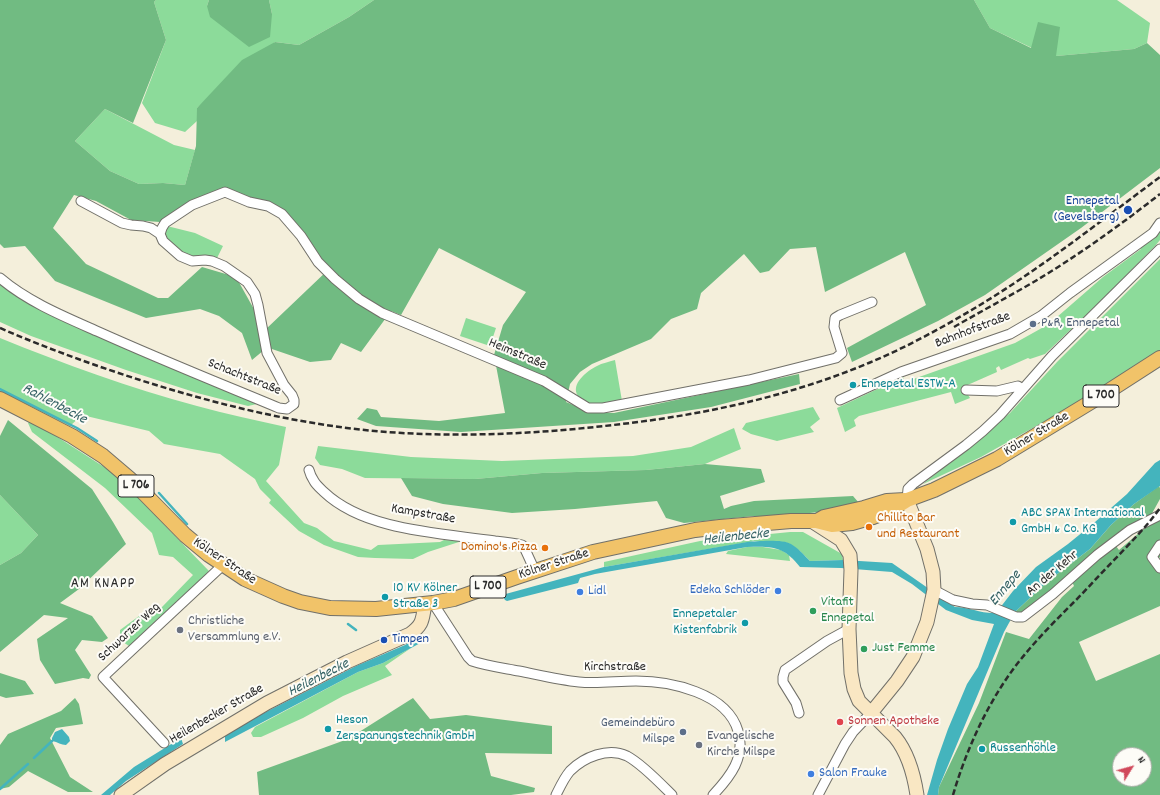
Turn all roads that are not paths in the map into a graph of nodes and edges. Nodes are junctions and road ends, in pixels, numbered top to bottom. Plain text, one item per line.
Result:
1 (81, 201) dead end
2 (1160, 223) edge
3 (160, 234) junction
4 (1160, 249) edge
5 (0, 278) edge
6 (872, 302) dead end
7 (1160, 358) edge
8 (1023, 389) junction
9 (966, 390) dead end
10 (0, 399) edge
11 (840, 400) dead end
12 (309, 470) dead end
13 (907, 500) junction
14 (1160, 515) edge
15 (836, 520) junction
16 (814, 521) junction
17 (1160, 545) edge
18 (851, 561) junction
19 (223, 565) junction
20 (1160, 568) edge
21 (535, 571) junction
22 (933, 596) junction
23 (429, 604) junction
24 (849, 629) junction
25 (799, 713) dead end
26 (871, 713) junction
27 (164, 743) dead end
28 (121, 795) edge
29 (556, 795) edge
30 (672, 795) edge
31 (713, 795) edge
32 (818, 795) edge
33 (917, 795) edge

1 - 3 street, Schachtstraße
2 - 11 street, Bahnhofstraße
3 - 5 street, Schachtstraße
3 - 6 street, Heimstraße
4 - 8 street
7 - 13 main road, Kölner Straße / L 700
8 - 9 street
8 - 13 street
10 - 19 main road, Kölner Straße / L 706
12 - 21 street, Kampstraße
13 - 15 main road, Kölner Straße / L 700
13 - 22 main road
14 - 22 street, An der Kehr
15 - 16 main road, Kölner Straße / L 700
15 - 18 main road
16 - 18 main road
16 - 21 main road, Kölner Straße / L 700
17 - 20 street
18 - 24 main road
19 - 23 main road, Kölner Straße / L 706
19 - 27 street, Schwarzer Weg
21 - 23 main road, Kölner Straße / L 700
22 - 26 main road
23 - 28 main road, Heilenbecker Straße
23 - 31 street, Kirchstraße
24 - 25 street
24 - 26 main road
26 - 32 street
26 - 33 main road
29 - 30 street

